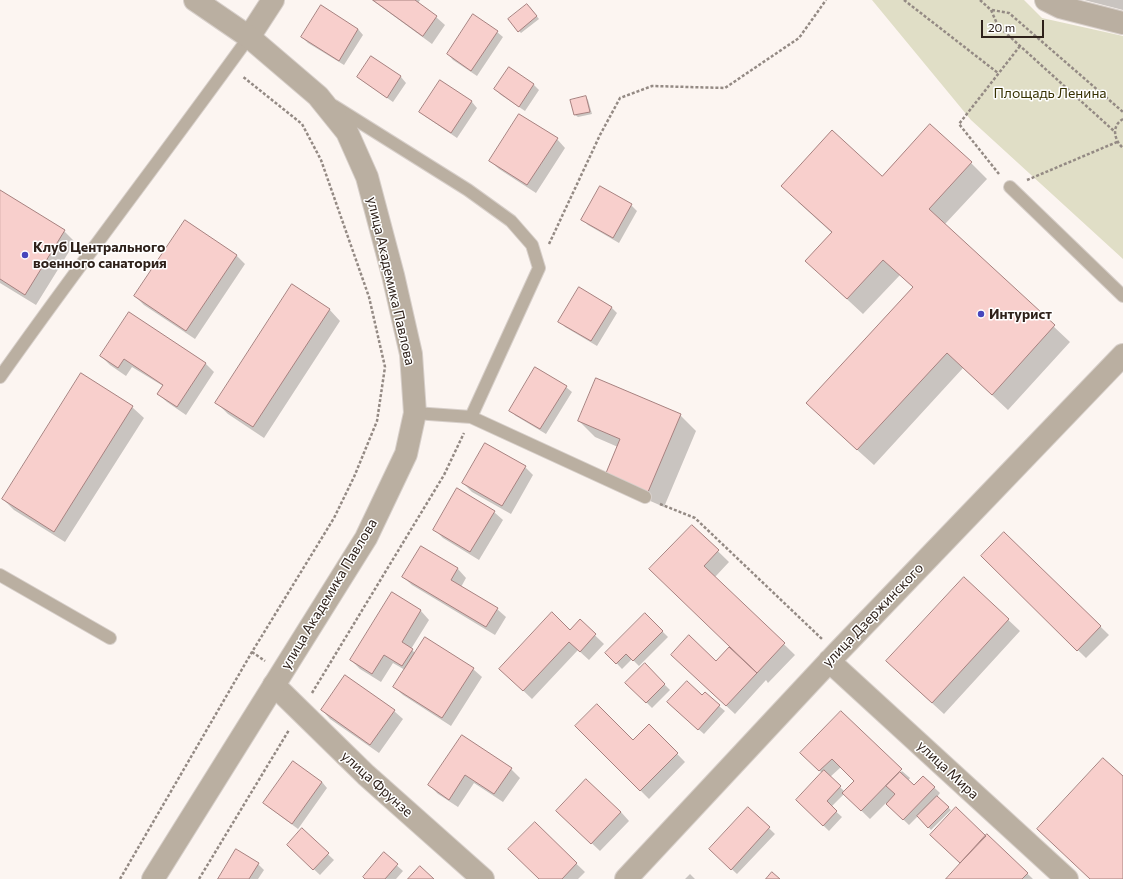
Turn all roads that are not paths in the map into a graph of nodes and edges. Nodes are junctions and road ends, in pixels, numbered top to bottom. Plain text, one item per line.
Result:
1 (195, 0) edge
2 (272, 0) edge
3 (1046, 0) edge
4 (1123, 23) edge
5 (249, 37) junction
6 (318, 96) junction
7 (1010, 187) road end
8 (1123, 296) edge
9 (1123, 355) edge
10 (0, 377) edge
11 (414, 413) junction
12 (471, 417) junction
13 (645, 498) road end
14 (0, 575) edge
15 (110, 638) dead end
16 (833, 657) junction
17 (274, 685) junction
18 (153, 879) edge
19 (483, 879) edge
20 (626, 879) edge
21 (1067, 879) edge

1 - 5 street, улица Академика Павлова
2 - 5 street
3 - 4 street
5 - 6 street, улица Академика Павлова
5 - 10 lane
6 - 11 street, улица Академика Павлова
6 - 12 lane
7 - 8 lane
9 - 16 street, улица Дзержинского
11 - 12 lane
11 - 17 street, улица Академика Павлова
12 - 13 lane
14 - 15 lane
16 - 20 street, улица Дзержинского
16 - 21 street, улица Мира
17 - 18 street, улица Академика Павлова
17 - 19 street, улица Фрунзе

